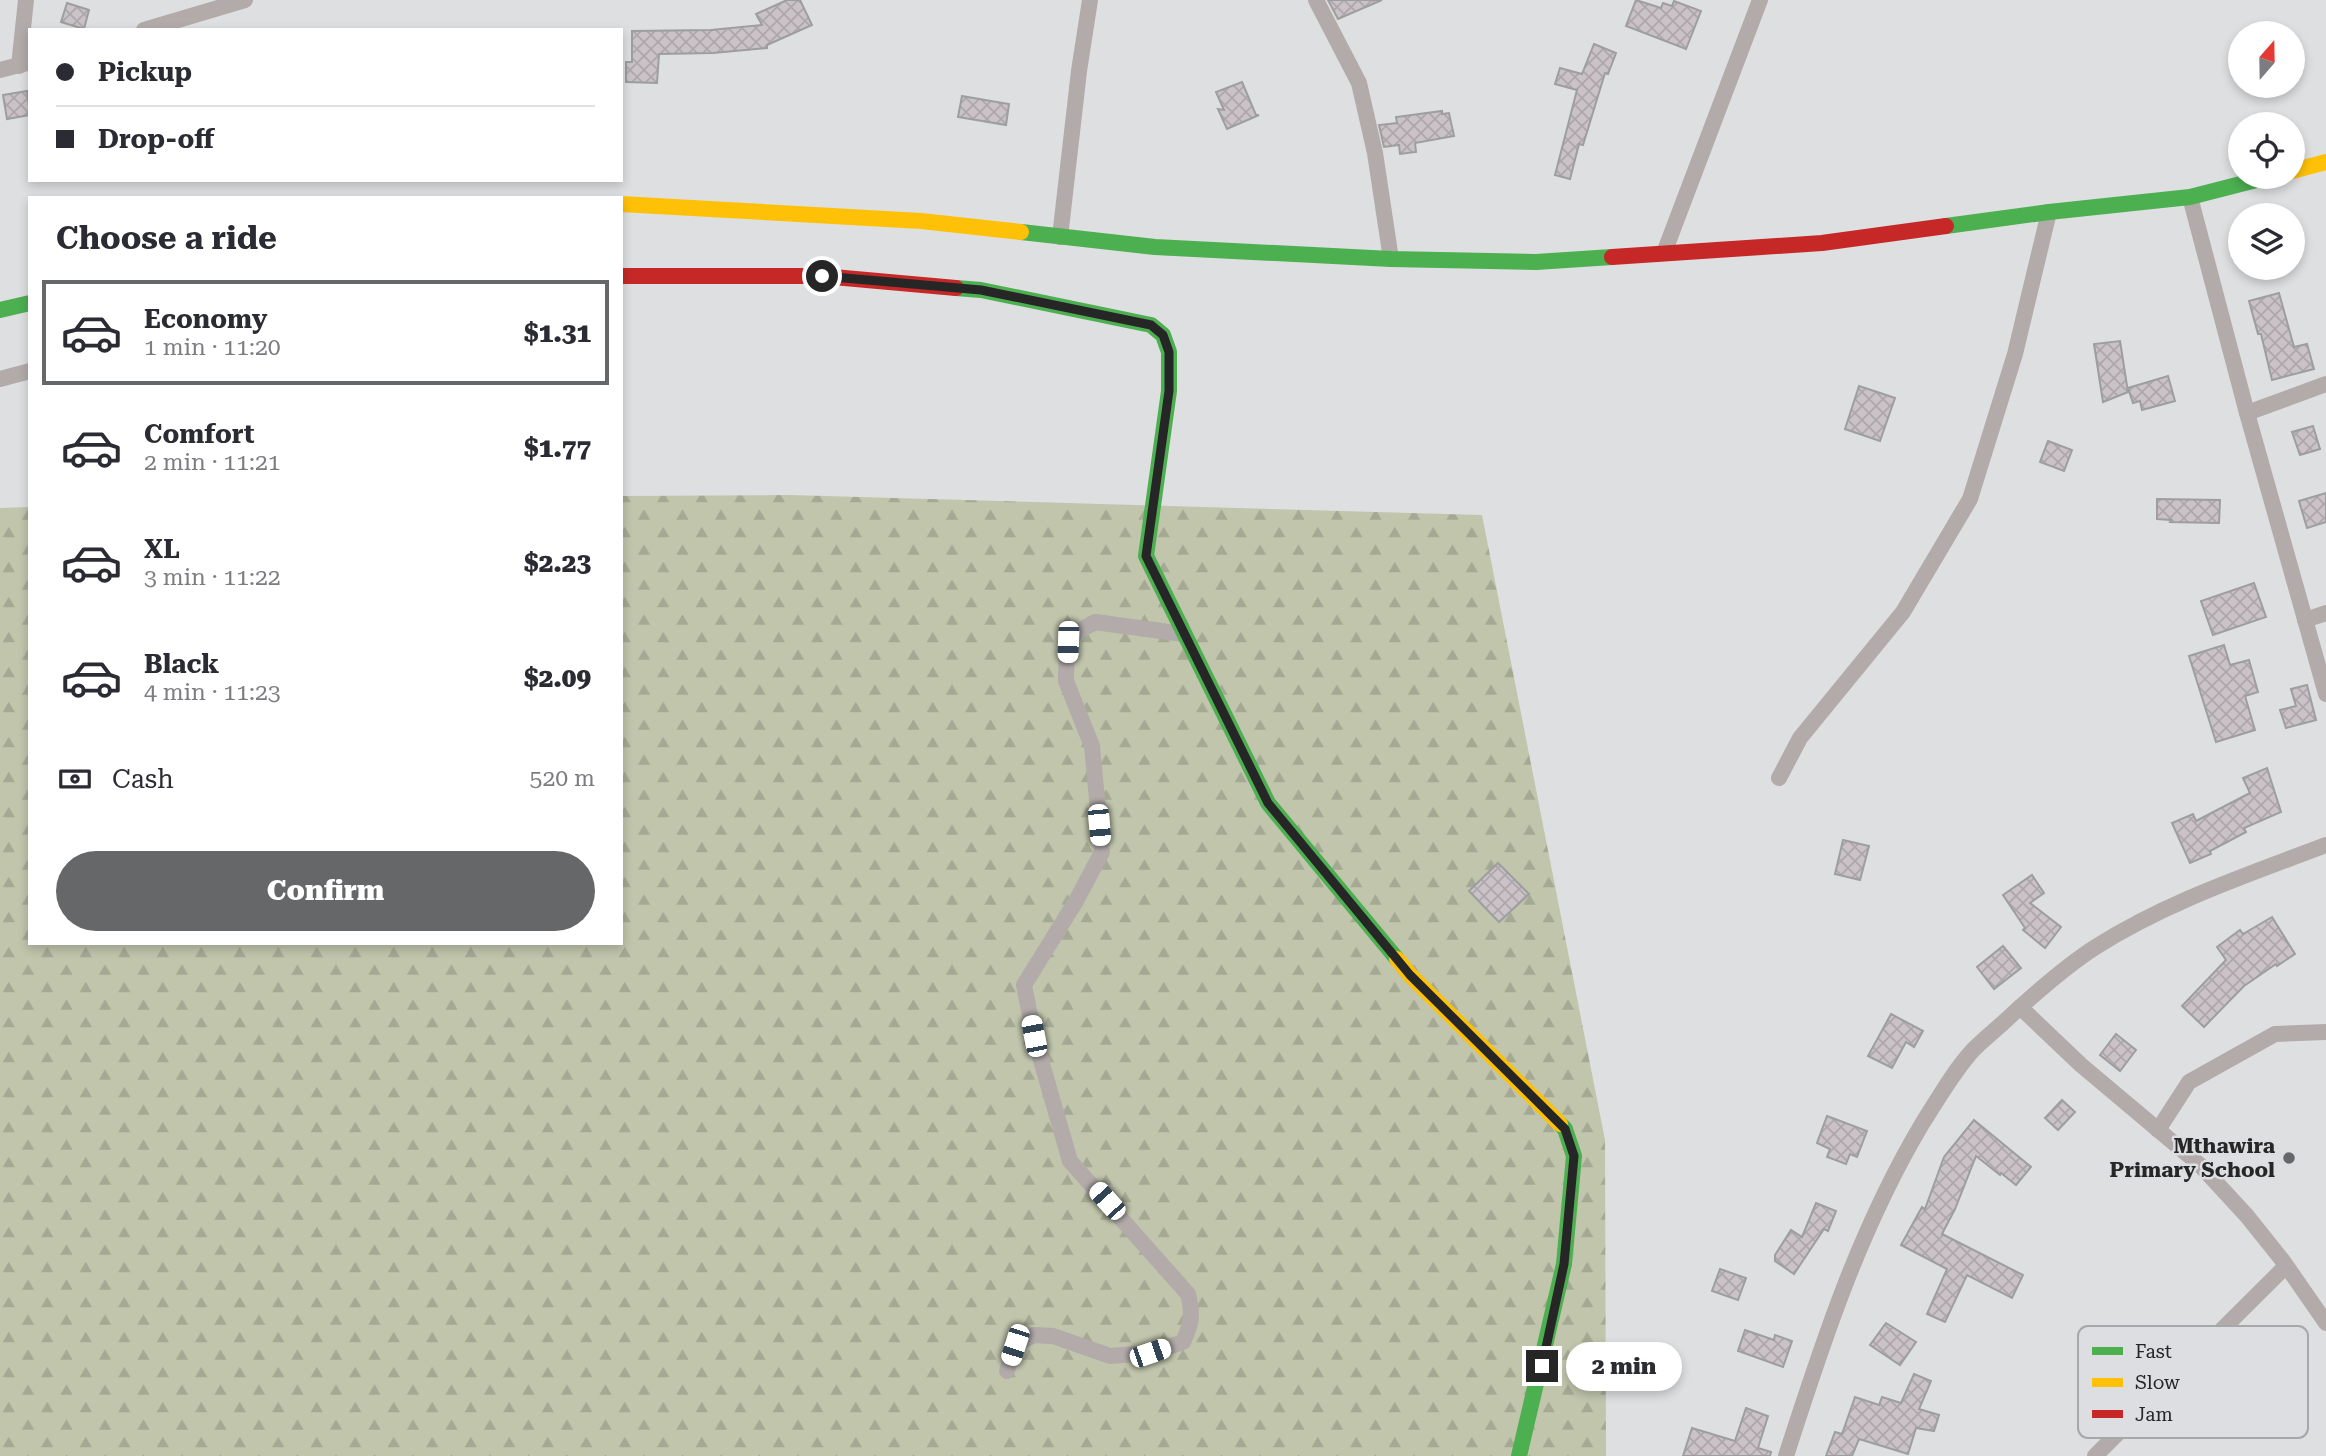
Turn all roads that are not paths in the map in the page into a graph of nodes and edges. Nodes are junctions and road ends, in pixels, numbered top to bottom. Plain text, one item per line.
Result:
1 (26, 0) edge
2 (245, 0) edge
3 (1090, 0) edge
4 (1316, 0) edge
5 (1760, 0) edge
6 (151, 28) edge
7 (24, 64) edge
8 (0, 70) edge
9 (2326, 162) edge
10 (2305, 168) edge
11 (2228, 187) edge
12 (2190, 197) junction
13 (623, 204) edge
14 (2049, 212) junction
15 (1060, 237) junction
16 (1664, 253) junction
17 (1391, 259) junction
18 (623, 276) edge
19 (28, 303) edge
20 (0, 310) edge
21 (28, 372) edge
22 (0, 379) edge
23 (2326, 384) edge
24 (2247, 413) junction
25 (2326, 613) edge
26 (2305, 620) junction
27 (1183, 634) junction
28 (2326, 694) edge
29 (1779, 778) dead end
30 (2326, 845) edge
31 (2020, 1007) junction
32 (2326, 1031) edge
33 (2158, 1129) junction
34 (2286, 1266) junction
35 (2326, 1323) edge
36 (2226, 1326) edge
37 (1007, 1371) dead end
38 (2113, 1438) edge
39 (1519, 1456) edge
40 (1786, 1456) edge
41 (2095, 1456) edge

1 - 7 street
2 - 6 street
3 - 15 street
4 - 17 street
5 - 16 street
7 - 8 street
9 - 10 street
11 - 12 street
12 - 14 street
12 - 24 street
13 - 15 street
14 - 16 street
14 - 29 street
15 - 17 street
16 - 17 street
18 - 27 street
19 - 20 street
21 - 22 street
23 - 24 street
24 - 26 street
25 - 26 street
26 - 28 street
27 - 37 street
27 - 39 street
30 - 31 street
31 - 33 street
31 - 40 street
32 - 33 street
33 - 34 street
34 - 35 street
34 - 36 street
38 - 41 street

